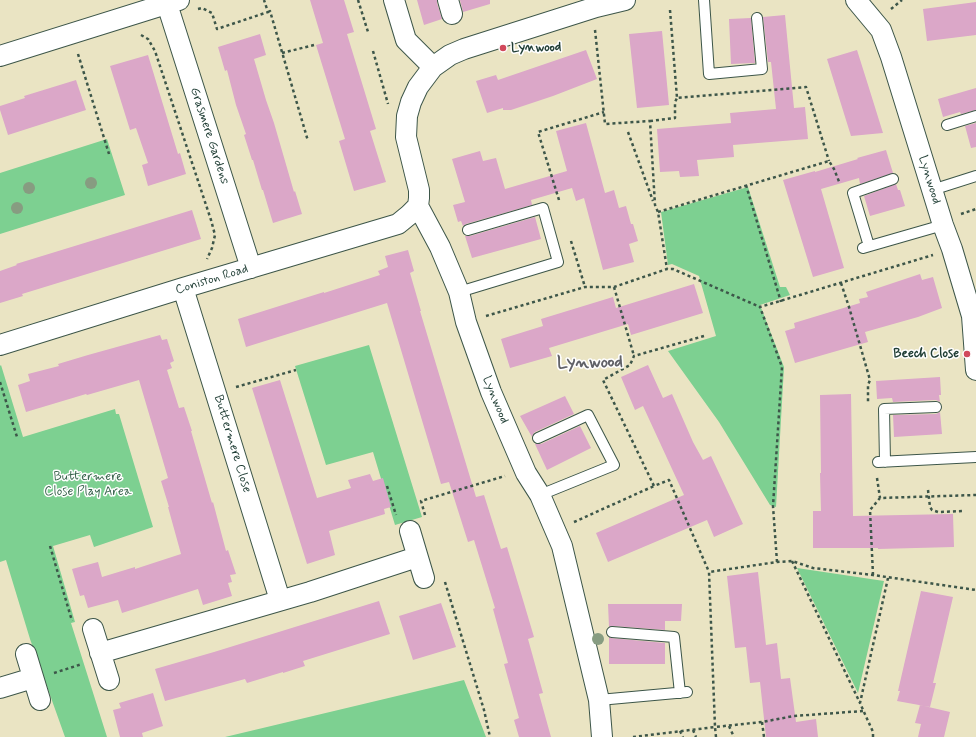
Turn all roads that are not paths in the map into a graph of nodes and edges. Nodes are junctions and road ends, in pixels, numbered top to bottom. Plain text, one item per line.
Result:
1 (394, 0) edge
2 (625, 0) edge
3 (704, 0) edge
4 (856, 0) edge
5 (180, 5) edge
6 (595, 10) edge
7 (757, 18) dead end
8 (0, 56) edge
9 (433, 67) junction
10 (976, 116) edge
11 (946, 125) dead end
12 (976, 176) edge
13 (893, 179) dead end
14 (932, 190) junction
15 (418, 206) junction
16 (949, 220) junction
17 (468, 230) dead end
18 (251, 268) junction
19 (183, 288) junction
20 (458, 292) junction
21 (0, 345) edge
22 (976, 370) edge
23 (936, 407) dead end
24 (538, 438) dead end
25 (976, 457) edge
26 (540, 495) junction
27 (403, 526) road end
28 (417, 557) junction
29 (424, 578) dead end
30 (280, 600) junction
31 (93, 629) dead end
32 (612, 632) dead end
33 (26, 654) dead end
34 (94, 658) junction
35 (42, 676) junction
36 (109, 680) dead end
37 (0, 688) edge
38 (40, 700) dead end
39 (599, 700) junction
40 (602, 737) edge

1 - 9 street
2 - 6 street, Lynwood
3 - 7 lane
4 - 14 street, Lynwood
5 - 8 street
5 - 18 street, Grasmere Gardens
6 - 9 street, Lynwood
9 - 15 street, Lynwood
10 - 11 lane
12 - 14 lane
13 - 16 lane
14 - 16 street, Lynwood
15 - 18 street, Coniston Road
15 - 20 street, Lynwood
16 - 22 street, Lynwood
17 - 20 lane
18 - 19 street, Coniston Road
19 - 21 street, Coniston Road
19 - 30 street, Buttermere Close
20 - 26 street, Lynwood
23 - 25 lane
24 - 26 lane
26 - 39 street, Lynwood
27 - 28 street
28 - 29 street
28 - 30 street
30 - 34 street
31 - 34 street
32 - 39 lane
33 - 35 street
34 - 36 street
35 - 37 street
35 - 38 street
39 - 40 street, Lynwood

